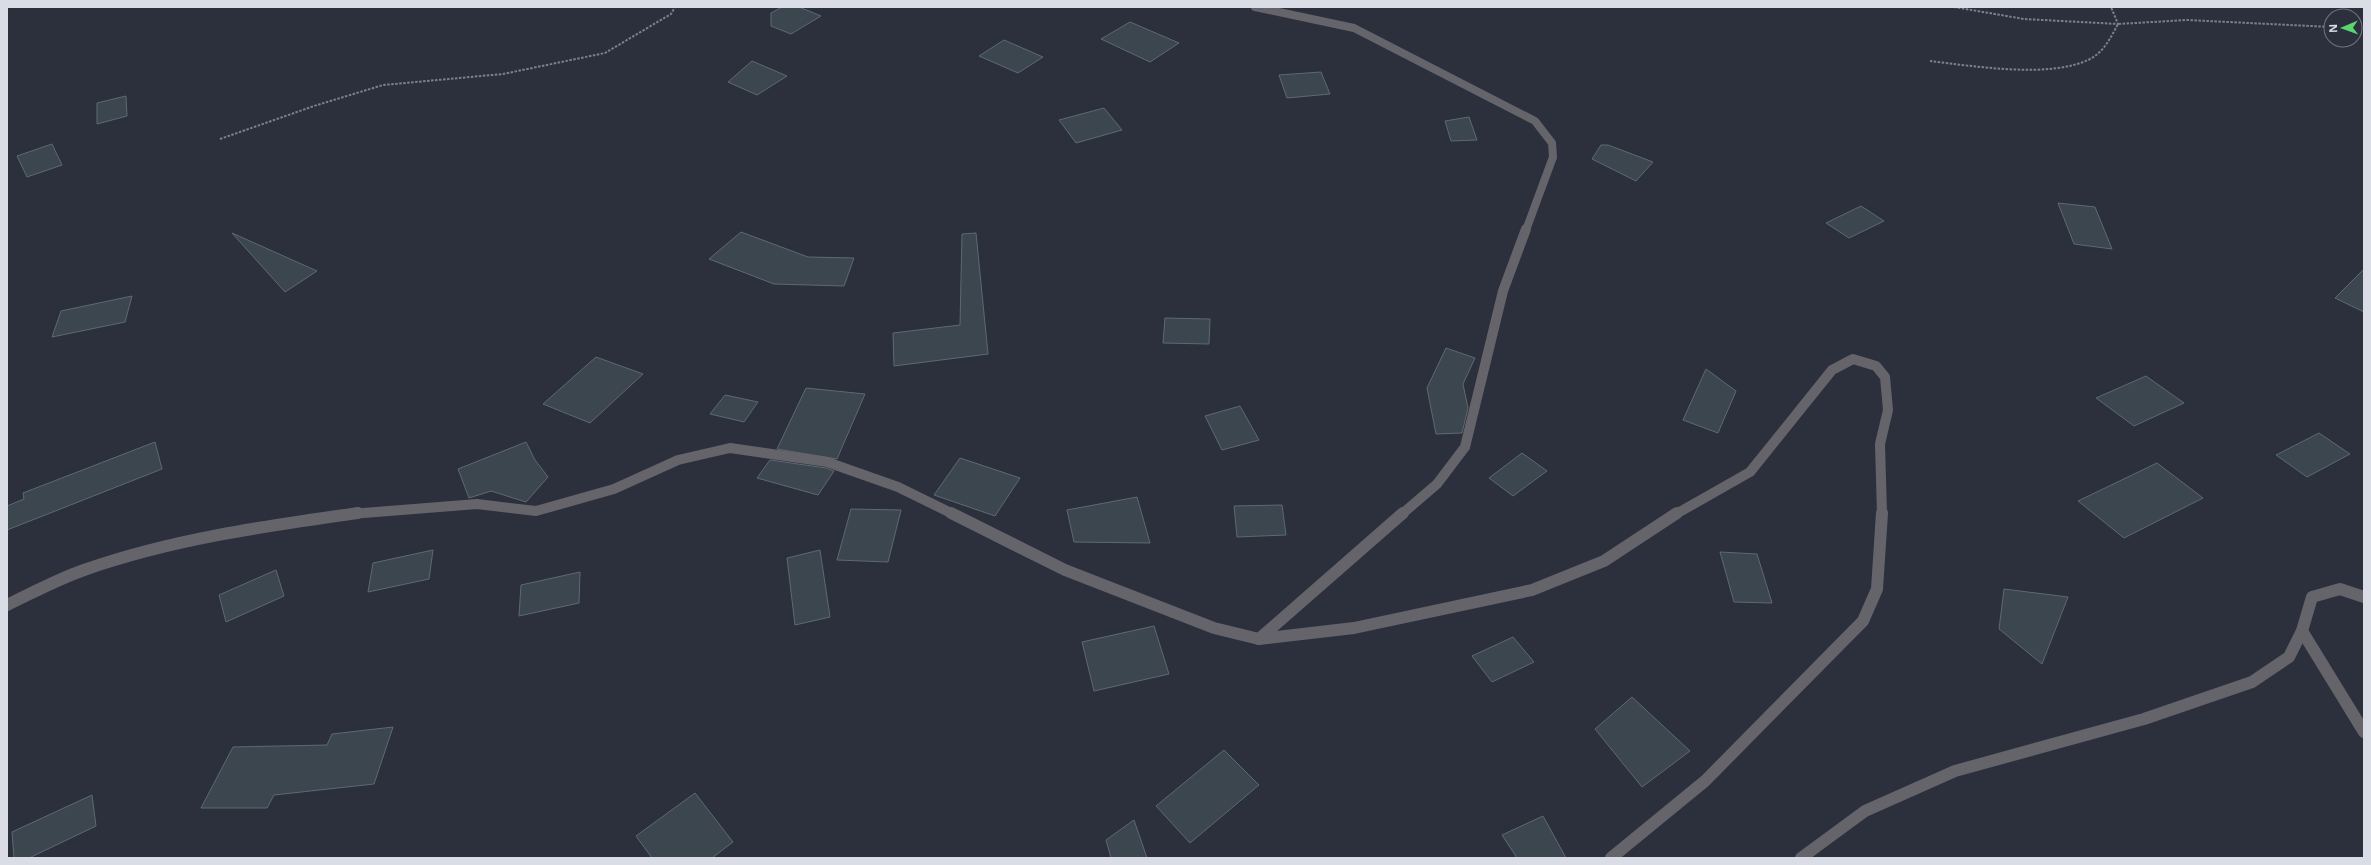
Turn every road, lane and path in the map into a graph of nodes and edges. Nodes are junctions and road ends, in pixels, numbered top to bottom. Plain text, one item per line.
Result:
1 (675, 7) edge
2 (1255, 7) edge
3 (1954, 7) edge
4 (2111, 7) edge
5 (2118, 24) junction
6 (2323, 27) edge
7 (1930, 62) dead end
8 (220, 139) dead end
9 (2364, 597) edge
10 (7, 605) edge
11 (2302, 631) junction
12 (1259, 639) junction
13 (2364, 732) edge
14 (1611, 858) edge
15 (1802, 858) edge

1 - 8 path
2 - 12 street
3 - 5 path
4 - 5 path
5 - 6 path
5 - 7 path
9 - 11 street
10 - 12 street
11 - 13 street
11 - 15 street
12 - 14 street

